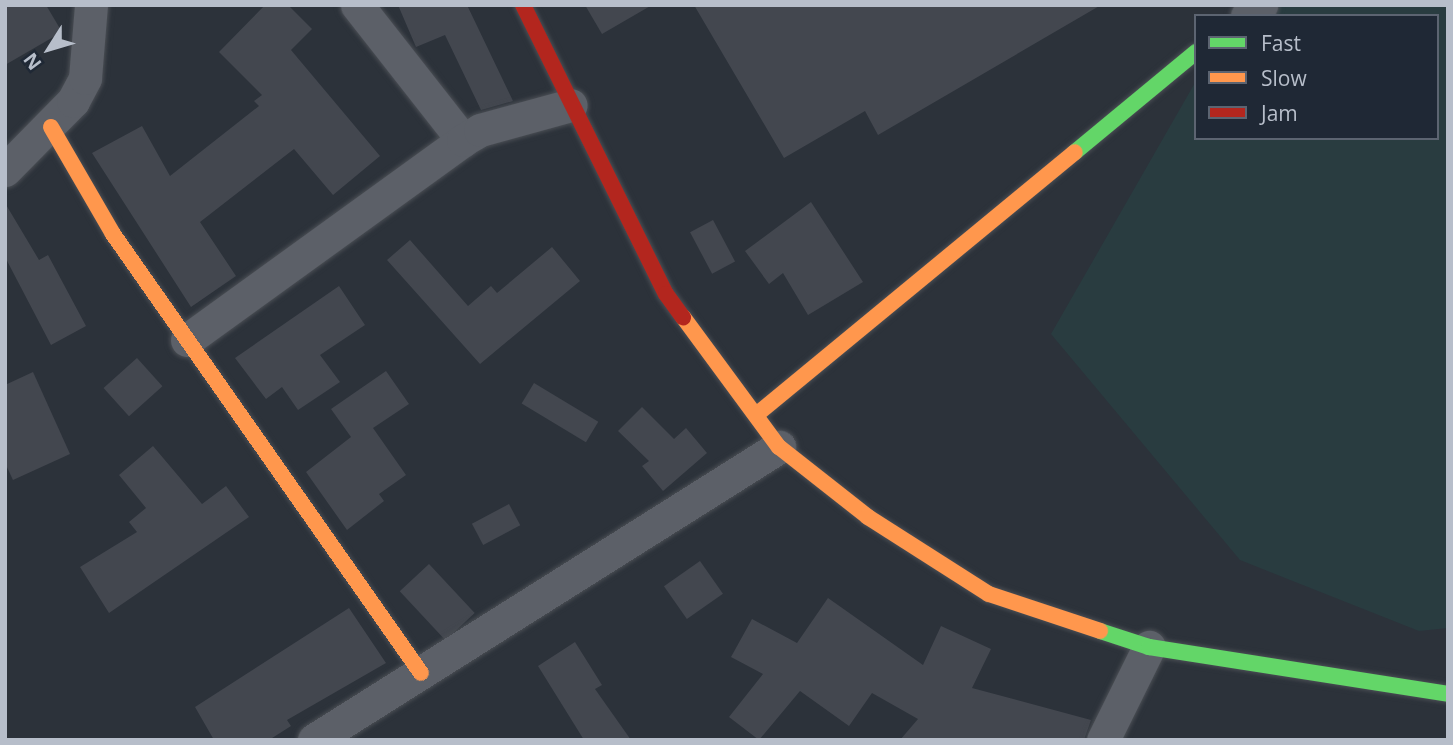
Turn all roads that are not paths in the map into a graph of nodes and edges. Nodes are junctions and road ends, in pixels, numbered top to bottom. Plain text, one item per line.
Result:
1 (91, 5) edge
2 (357, 5) edge
3 (523, 5) edge
4 (1194, 54) edge
5 (571, 105) junction
6 (51, 127) junction
7 (463, 140) junction
8 (5, 170) edge
9 (187, 340) junction
10 (756, 415) junction
11 (779, 447) junction
12 (1149, 647) junction
13 (421, 673) junction
14 (1448, 694) edge
15 (314, 740) edge
16 (1103, 740) edge

1 - 6 street
2 - 7 street
3 - 5 main road
4 - 10 main road
5 - 7 street
5 - 10 main road
6 - 8 street
6 - 9 main road
7 - 9 street
9 - 13 main road
10 - 11 main road
11 - 12 main road
11 - 13 street
12 - 14 main road
12 - 16 street
13 - 15 street

